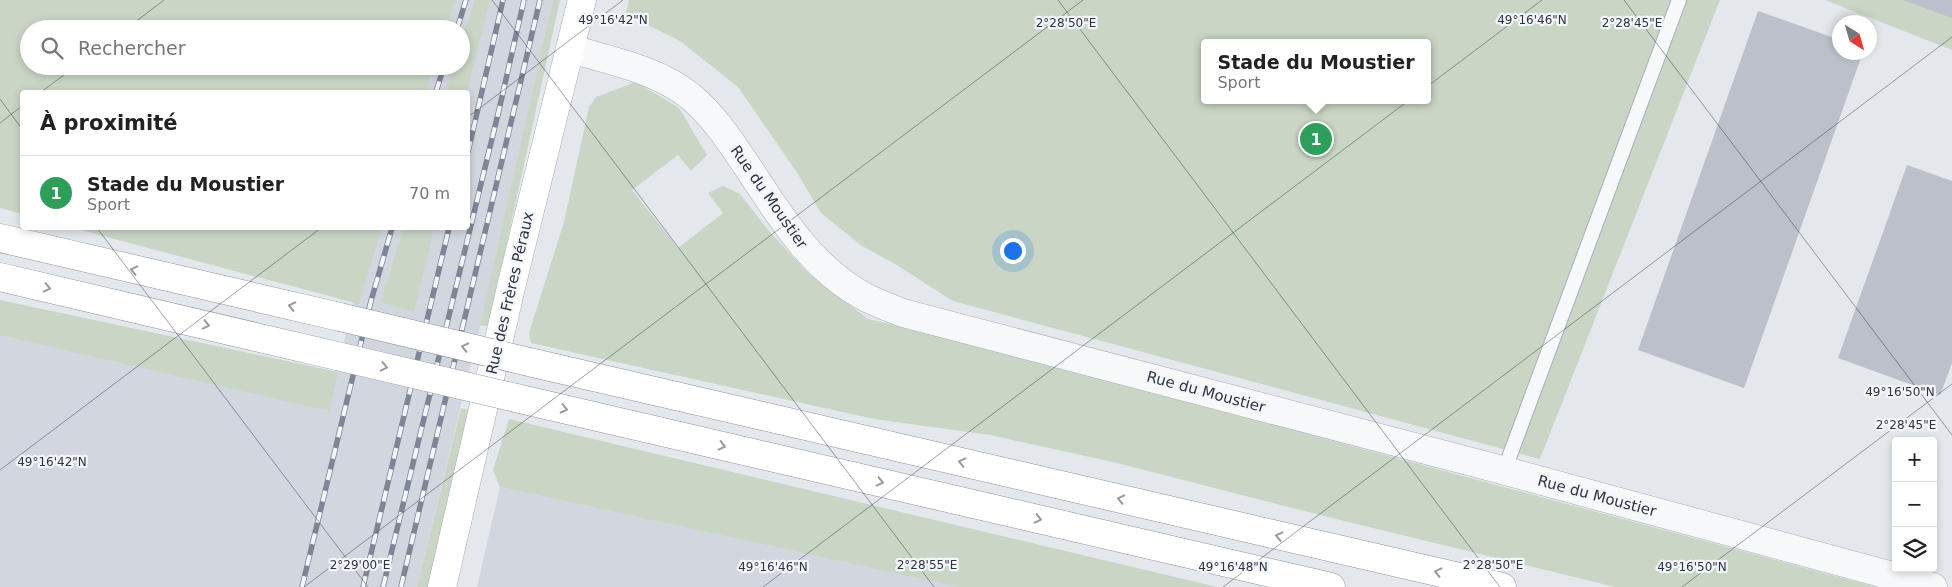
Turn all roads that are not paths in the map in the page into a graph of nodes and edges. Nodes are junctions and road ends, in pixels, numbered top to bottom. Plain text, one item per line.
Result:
1 (582, 0) edge
2 (1679, 0) edge
3 (571, 49) junction
4 (0, 230) edge
5 (0, 238) edge
6 (61, 252) junction
7 (0, 277) edge
8 (1504, 471) junction
9 (442, 587) edge
10 (1331, 587) edge
11 (1502, 587) edge
12 (1933, 587) edge

1 - 3 main road, Rue des Frères Péraux
2 - 8 lane
3 - 8 street, Rue du Moustier
3 - 9 main road, Rue des Frères Péraux
4 - 6 main road
5 - 6 main road
11 -> 6 main road, bridge
7 -> 10 main road, bridge
8 - 12 street, Rue du Moustier

